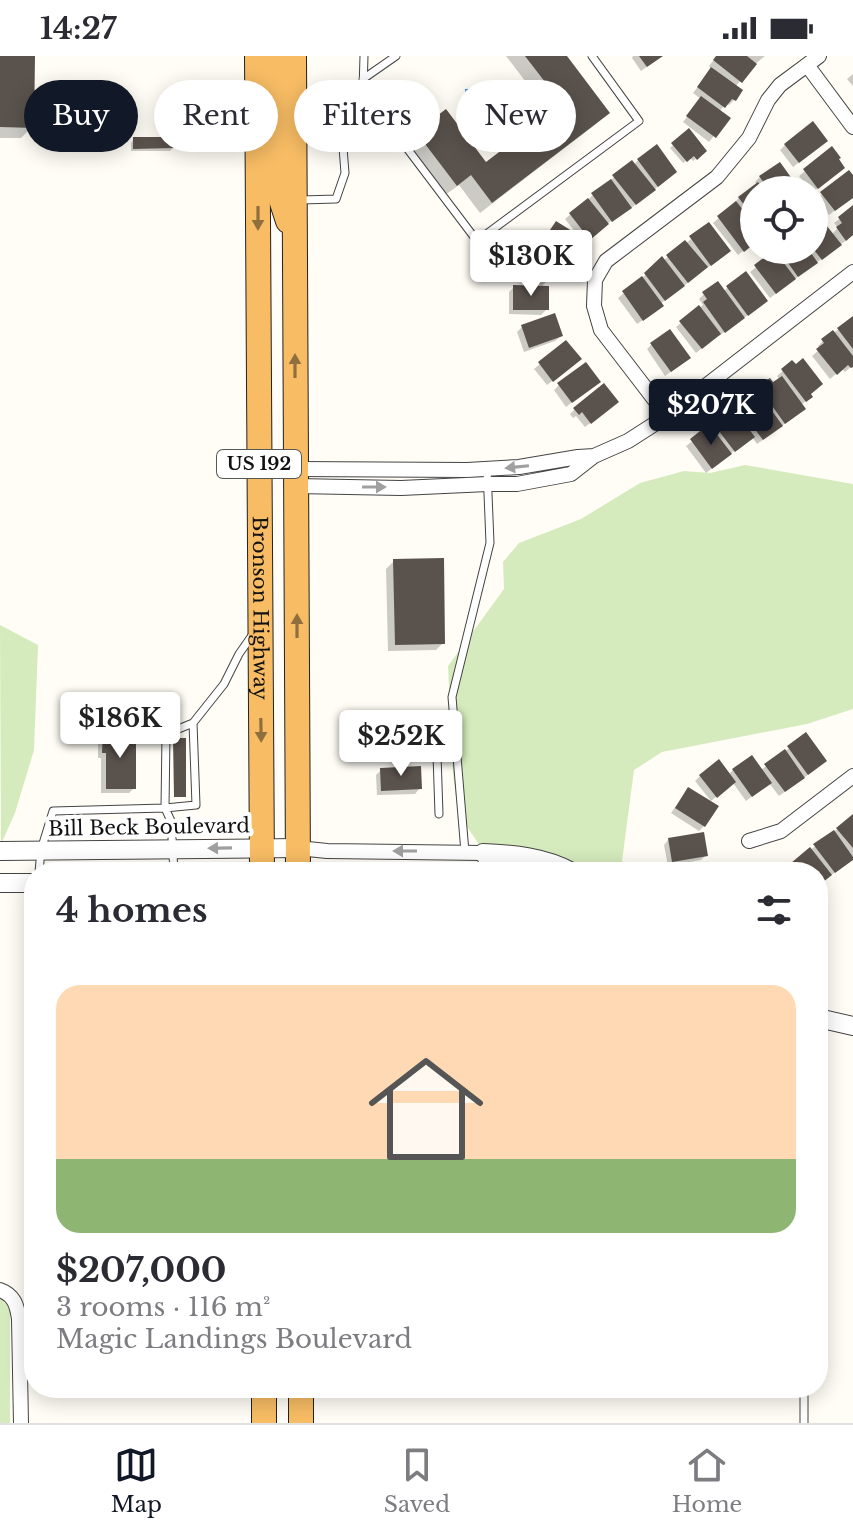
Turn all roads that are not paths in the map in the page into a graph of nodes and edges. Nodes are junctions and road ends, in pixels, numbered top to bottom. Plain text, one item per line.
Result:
1 (257, 56) edge
2 (275, 56) edge
3 (294, 56) edge
4 (364, 56) edge
5 (396, 56) edge
6 (592, 56) edge
7 (813, 61) edge
8 (363, 79) junction
9 (853, 127) edge
10 (343, 152) edge
11 (295, 200) junction
12 (295, 242) junction
13 (853, 272) edge
14 (667, 416) junction
15 (487, 476) junction
16 (296, 478) junction
17 (260, 626) junction
18 (193, 723) junction
19 (437, 755) dead end
20 (853, 776) edge
21 (165, 808) junction
22 (439, 814) dead end
23 (749, 841) dead end
24 (262, 847) junction
25 (172, 848) junction
26 (41, 850) junction
27 (0, 851) edge
28 (474, 852) junction
29 (298, 860) edge
30 (40, 862) edge
31 (173, 862) edge
32 (262, 862) edge
33 (478, 862) edge
34 (544, 862) edge
35 (0, 883) edge
36 (24, 883) edge
37 (828, 1008) edge
38 (853, 1014) edge
39 (828, 1020) edge
40 (853, 1026) edge
41 (0, 1290) edge
42 (264, 1398) edge
43 (301, 1398) edge
44 (804, 1398) edge
45 (21, 1423) edge
46 (264, 1423) edge
47 (301, 1423) edge
48 (804, 1423) edge

1 -> 17 highway, Bronson Highway / US 192
2 - 12 highway
3 - 11 highway, Bronson Highway / US 192
4 - 8 lane
5 - 8 lane
6 - 8 lane
7 - 9 street
7 - 14 street
10 - 11 lane
11 - 12 highway, Bronson Highway / US 192
16 -> 12 highway, Bronson Highway / US 192
13 - 14 street
14 - 15 street
15 - 16 street
15 - 28 lane
29 -> 16 highway, Bronson Highway / US 192
17 - 18 lane
17 -> 24 highway, Bronson Highway / US 192
18 - 21 lane
18 - 21 lane
19 - 22 lane
20 - 23 street
21 - 25 lane
21 - 26 lane
24 -> 25 street, Bill Beck Boulevard
24 - 29 street, Bill Beck Boulevard
24 - 32 highway, Bronson Highway / US 192
25 - 26 street, Bill Beck Boulevard
25 - 31 lane
26 - 27 street, Bill Beck Boulevard
26 - 30 lane
28 -> 29 street
28 - 33 lane
28 - 34 street
35 - 36 street
37 - 38 street
39 - 40 street
41 - 45 street
42 - 46 highway
43 - 47 highway
44 - 48 lane

